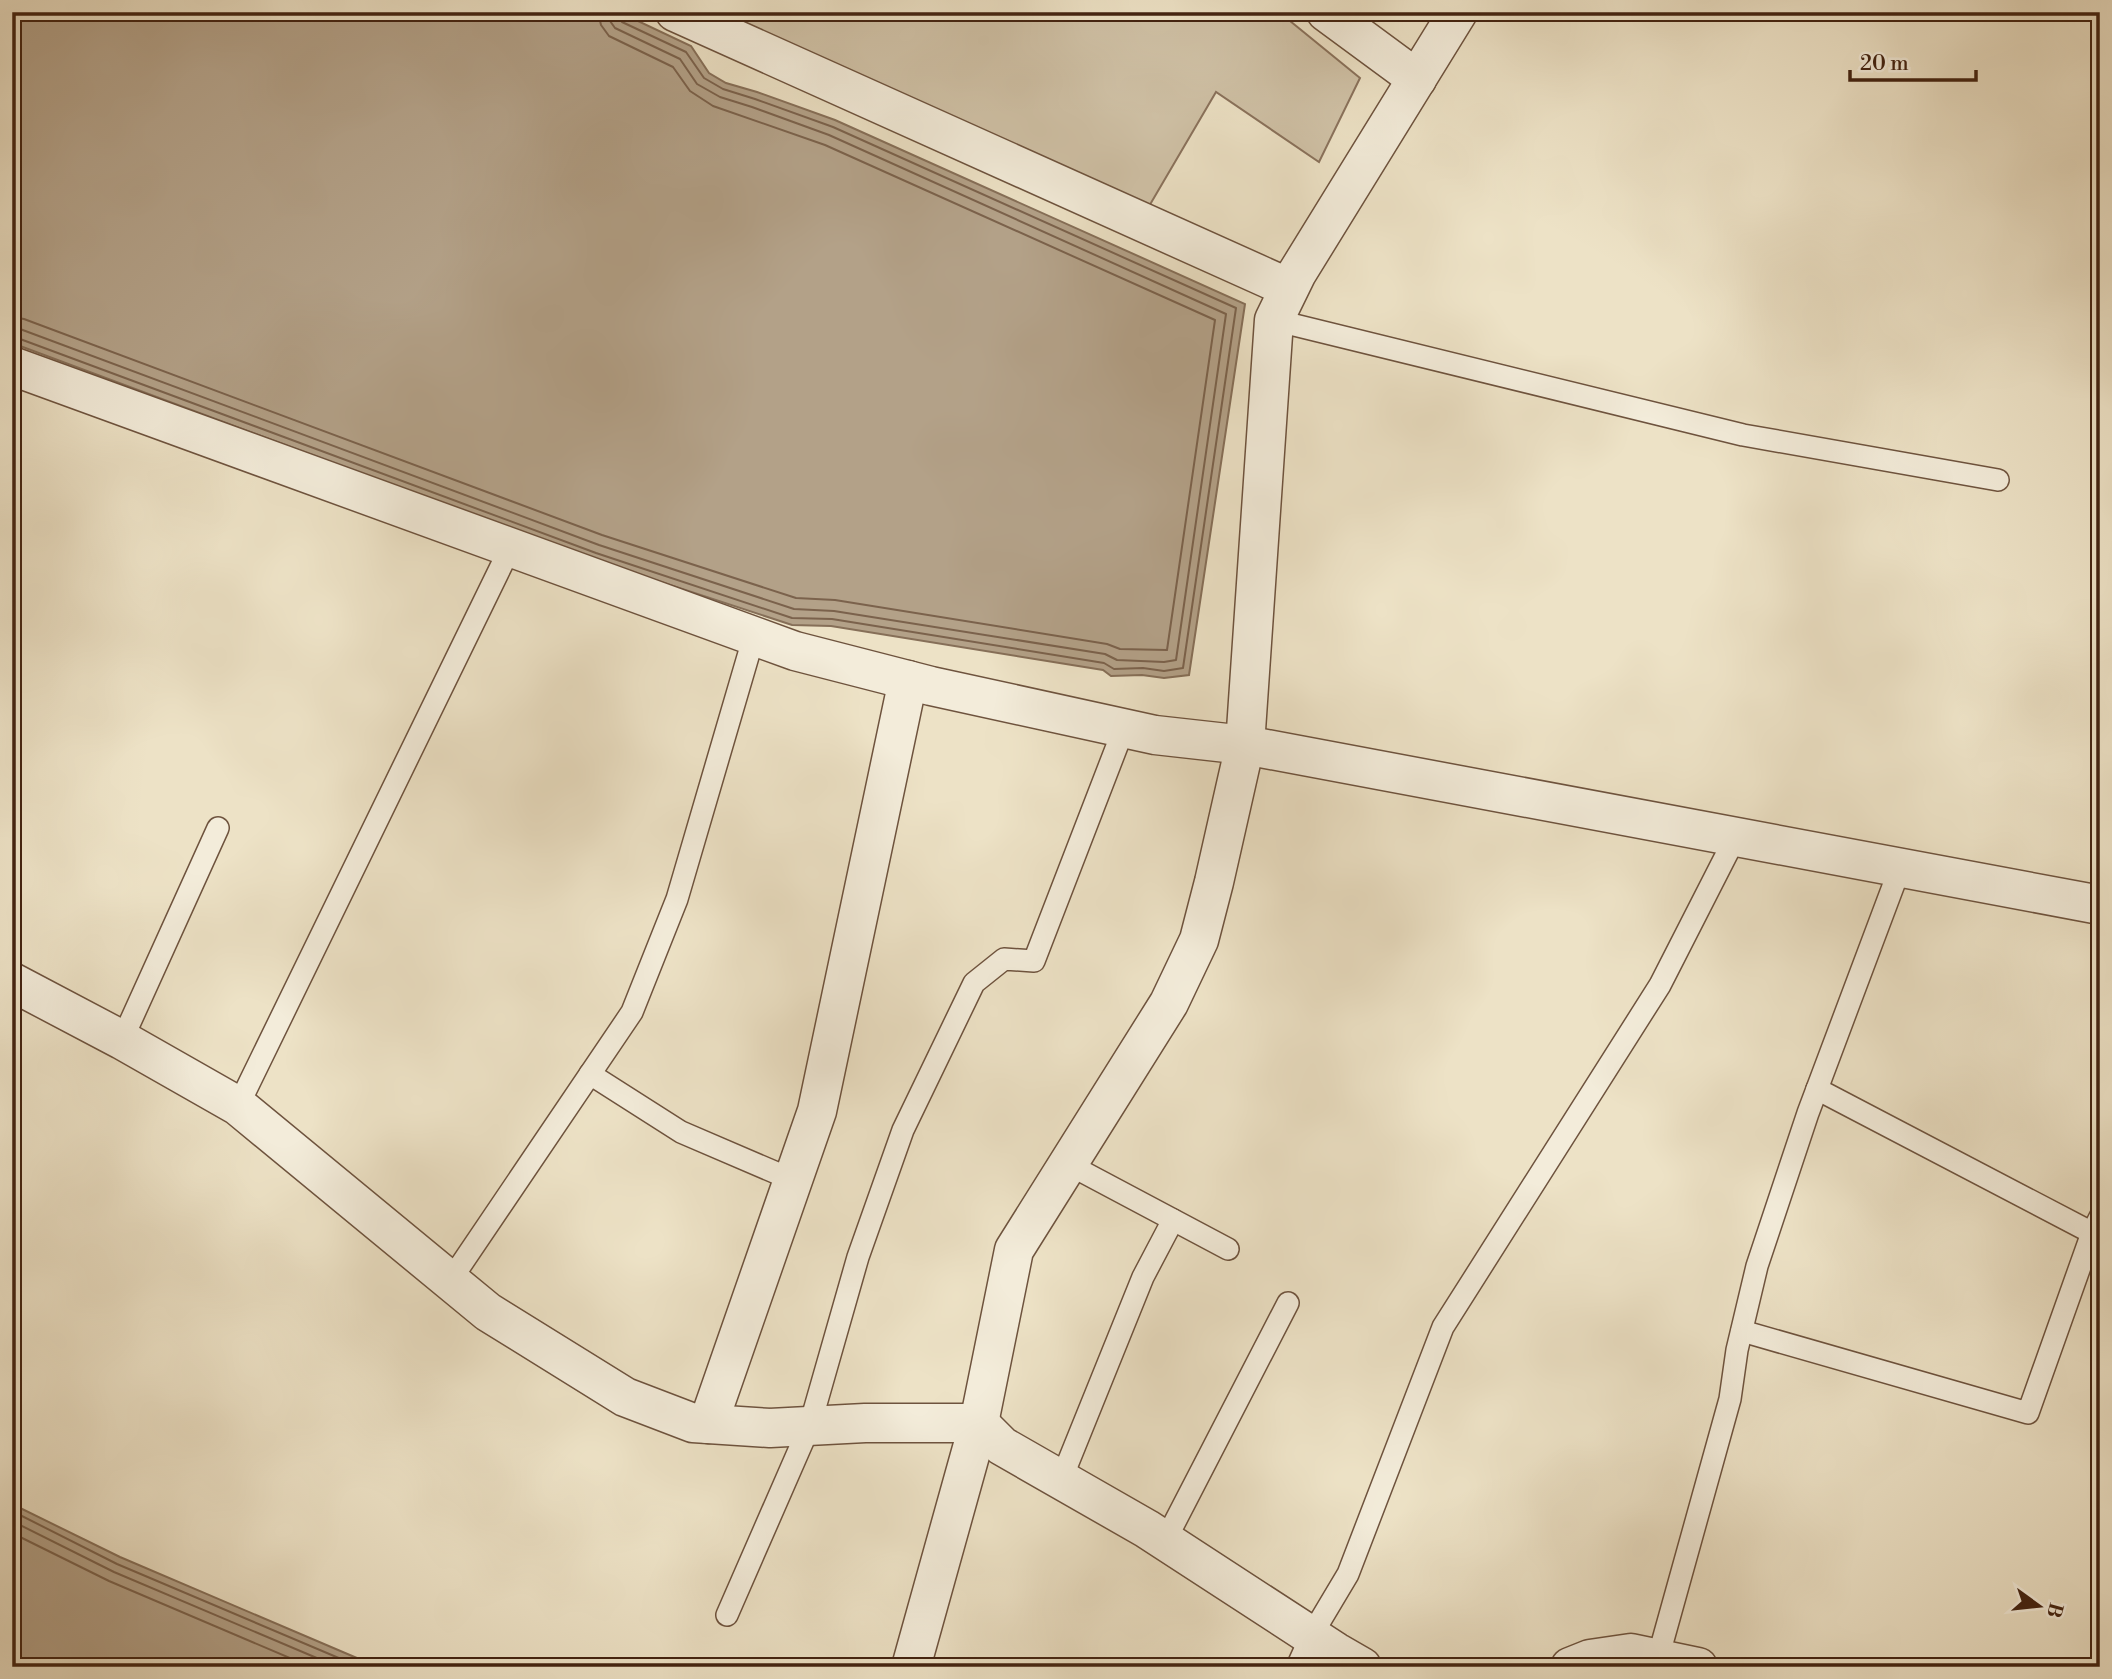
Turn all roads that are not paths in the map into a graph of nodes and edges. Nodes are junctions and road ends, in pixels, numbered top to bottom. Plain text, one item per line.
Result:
1 (675, 12) edge
2 (1326, 12) edge
3 (1458, 12) edge
4 (1417, 79) junction
5 (1282, 304) junction
6 (12, 366) edge
7 (1998, 480) dead end
8 (510, 548) junction
9 (754, 636) junction
10 (908, 680) junction
11 (1124, 728) junction
12 (1245, 745) junction
13 (218, 828) dead end
14 (1735, 838) junction
15 (1900, 868) junction
16 (2100, 905) edge
17 (12, 982) edge
18 (122, 1040) junction
19 (590, 1074) junction
20 (1817, 1089) junction
21 (238, 1106) junction
22 (1068, 1164) junction
23 (793, 1180) junction
24 (1173, 1220) junction
25 (2097, 1229) edge
26 (1228, 1250) dead end
27 (450, 1281) junction
28 (1288, 1303) dead end
29 (1742, 1331) junction
30 (979, 1423) junction
31 (708, 1424) junction
32 (810, 1425) junction
33 (1060, 1480) junction
34 (1165, 1541) junction
35 (727, 1615) dead end
36 (1304, 1651) edge
37 (1658, 1658) junction
38 (911, 1667) edge
39 (1362, 1667) edge
40 (1570, 1667) edge
41 (1698, 1667) edge

1 - 5 street
2 - 4 street
3 - 4 street
4 - 5 street
5 - 7 lane
5 - 12 street
6 - 8 street
8 - 9 street
8 - 21 lane
9 - 10 street
9 - 19 lane
10 - 11 street
10 - 23 street
11 - 12 street
11 - 32 lane
12 - 14 street
12 - 22 street
13 - 18 lane
14 - 15 street
14 - 36 lane
15 - 16 street
15 - 20 lane
17 - 18 street
18 - 21 street
19 - 23 lane
19 - 27 lane
20 - 25 lane
20 - 29 lane
21 - 27 street
22 - 24 lane
22 - 30 street
23 - 31 street
24 - 26 lane
24 - 33 lane
25 - 29 lane
27 - 31 street
28 - 34 lane
29 - 37 lane
30 - 32 street
30 - 33 street
30 - 38 street
31 - 32 street
32 - 35 lane
33 - 34 street
34 - 36 street
36 - 39 street
37 - 40 street
37 - 41 street

